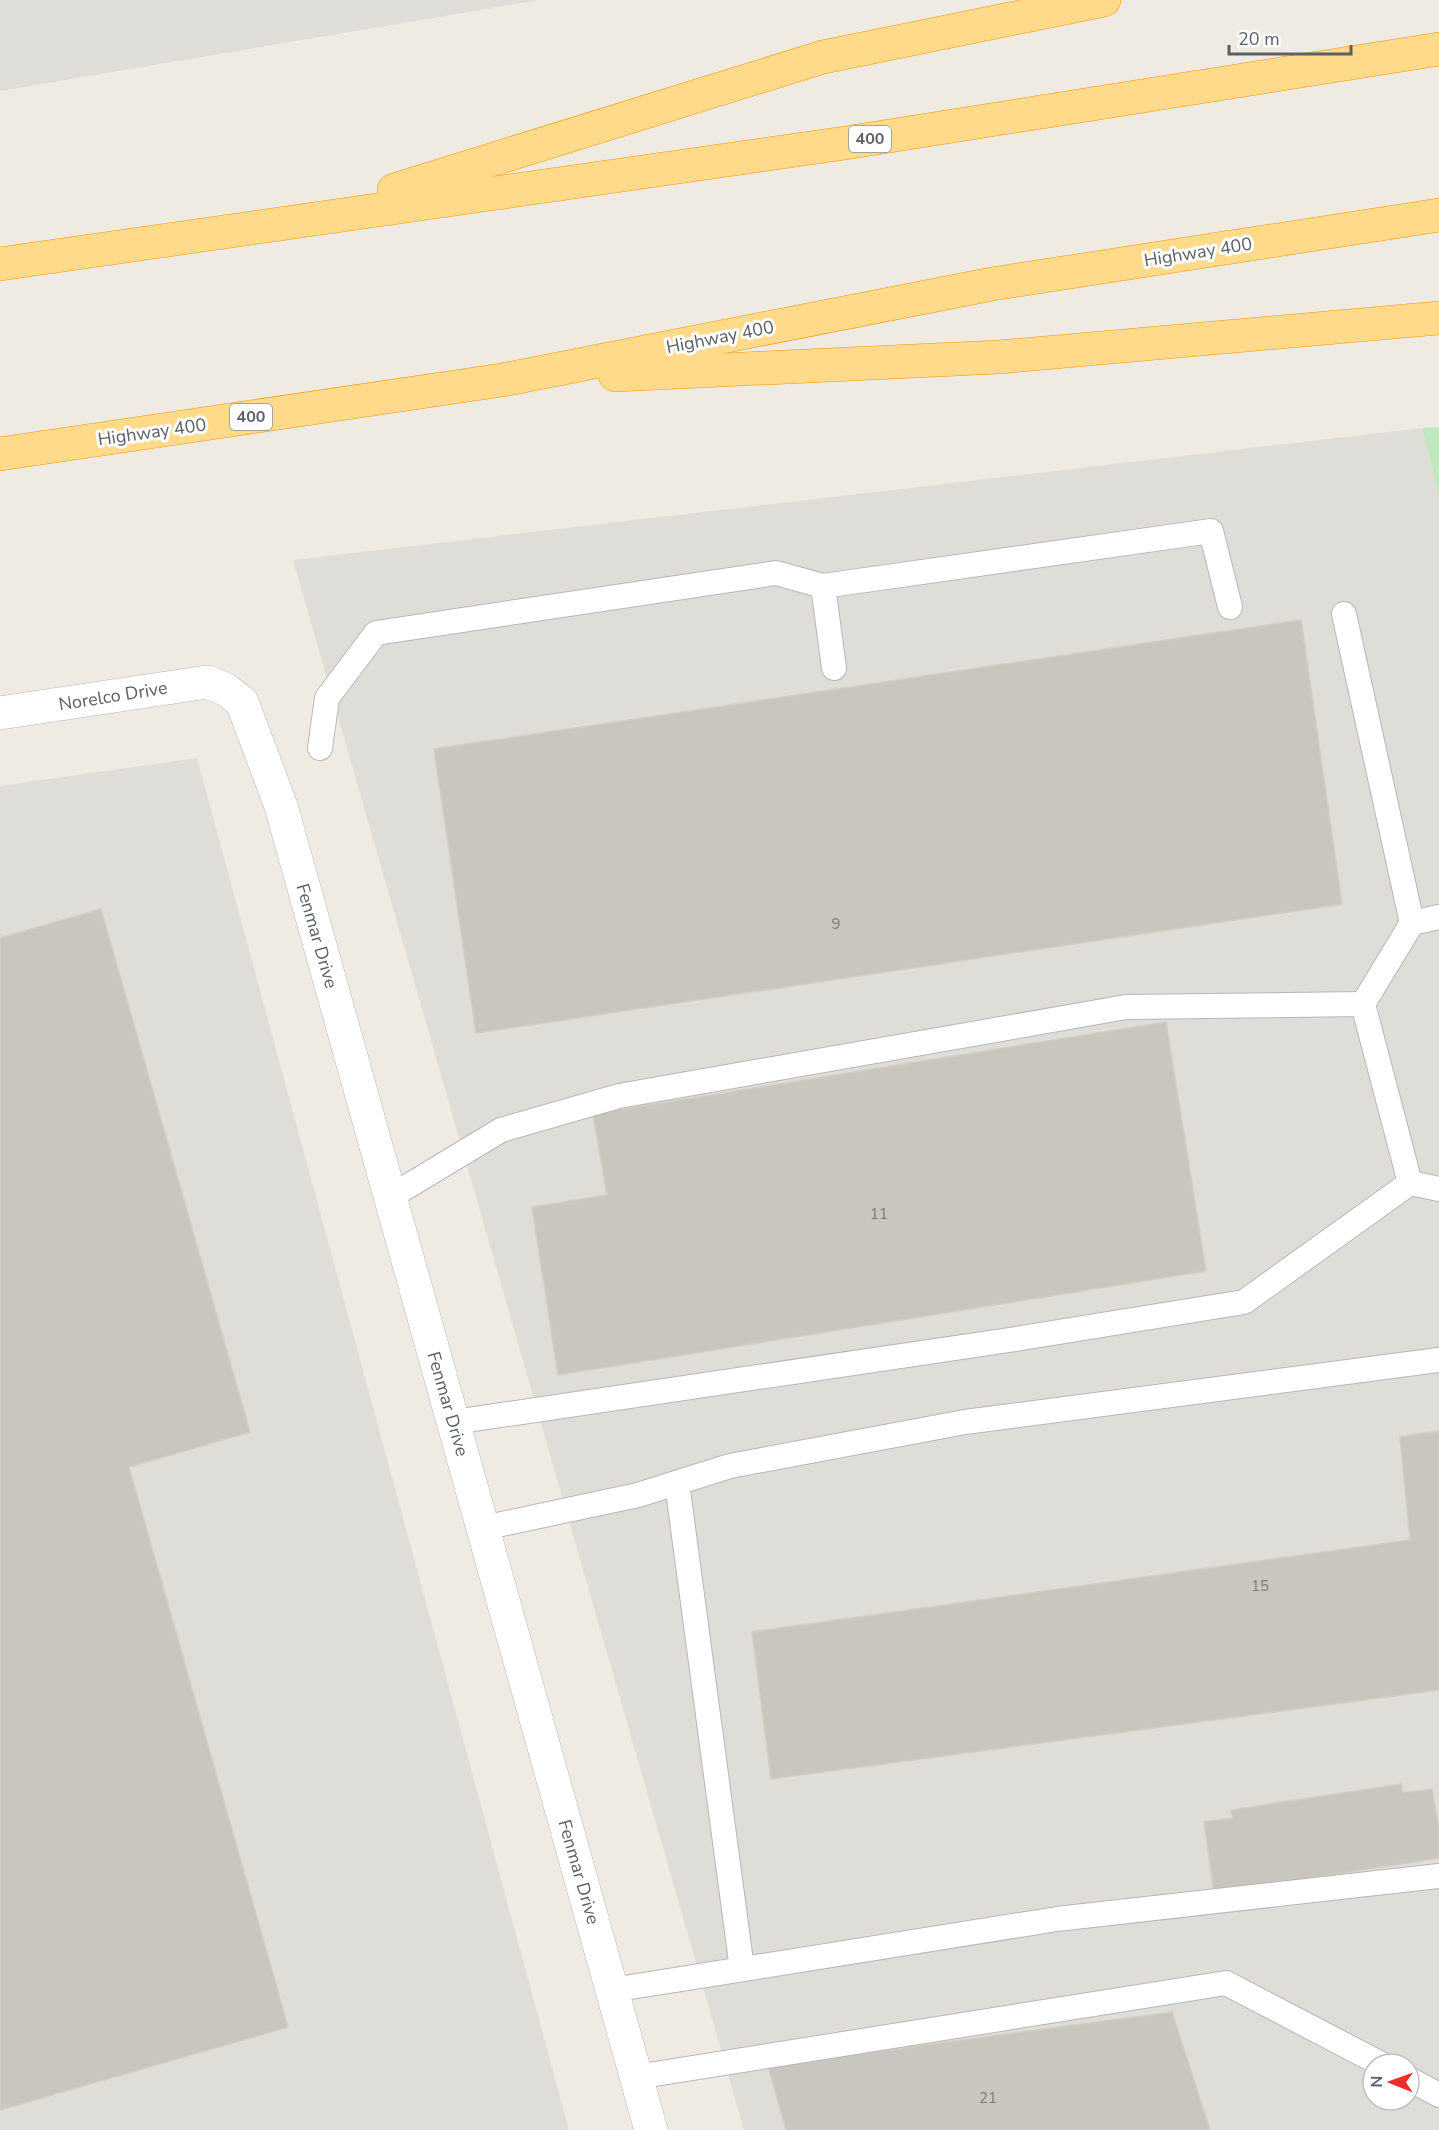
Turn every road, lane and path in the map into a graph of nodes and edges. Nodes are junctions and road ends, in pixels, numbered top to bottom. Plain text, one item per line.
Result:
1 (1104, 0) edge
2 (1439, 49) edge
3 (1439, 215) edge
4 (300, 219) junction
5 (0, 264) edge
6 (1439, 318) edge
7 (502, 380) junction
8 (0, 454) edge
9 (823, 586) junction
10 (1230, 607) dead end
11 (1344, 614) dead end
12 (834, 668) dead end
13 (225, 689) joint
14 (0, 713) edge
15 (320, 748) dead end
16 (1439, 917) edge
17 (1412, 923) junction
18 (1363, 1004) junction
19 (1410, 1183) junction
20 (1439, 1189) edge
21 (390, 1197) junction
22 (1439, 1360) edge
23 (454, 1422) junction
24 (677, 1483) junction
25 (483, 1528) junction
26 (1439, 1876) edge
27 (742, 1969) junction
28 (612, 1990) junction
29 (1361, 2054) edge
30 (636, 2077) junction
31 (1421, 2085) edge
32 (1439, 2095) edge
33 (651, 2130) edge

1 - 4 highway
2 - 4 highway, 400
3 - 7 highway, Highway 400 / 400
4 - 5 highway, 400
6 - 7 highway
7 - 8 highway, Highway 400 / 400
9 - 10 lane
9 - 12 lane
9 - 15 lane
11 - 17 lane
13 - 14 street, Norelco Drive
13 - 21 street, Fenmar Drive
16 - 17 lane
17 - 18 lane
18 - 19 lane
18 - 21 lane
19 - 20 lane
19 - 23 lane
21 - 23 street, Fenmar Drive
22 - 24 lane
23 - 25 street, Fenmar Drive
24 - 25 lane
24 - 27 lane
25 - 28 street, Fenmar Drive
26 - 27 lane
27 - 28 lane
28 - 30 street, Fenmar Drive
29 - 30 lane
30 - 33 street, Fenmar Drive
31 - 32 lane

